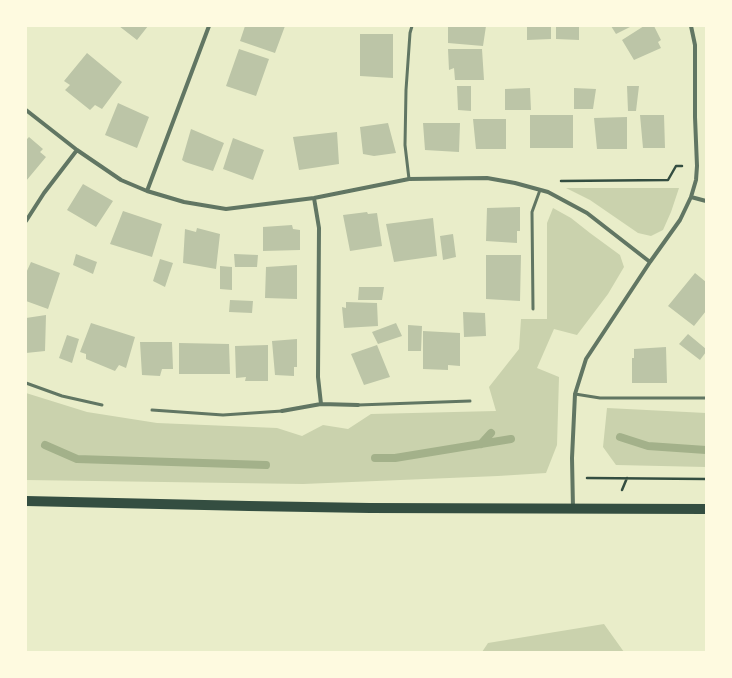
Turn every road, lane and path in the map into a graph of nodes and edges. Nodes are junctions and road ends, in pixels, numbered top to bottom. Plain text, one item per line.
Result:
1 (209, 26) edge
2 (412, 26) edge
3 (691, 26) edge
4 (26, 110) edge
5 (77, 150) junction
6 (697, 166) junction
7 (409, 180) junction
8 (540, 190) junction
9 (147, 191) junction
10 (548, 192) junction
11 (691, 197) junction
12 (314, 198) junction
13 (706, 201) edge
14 (26, 221) edge
15 (650, 262) junction
16 (533, 309) dead end
17 (26, 383) edge
18 (575, 394) junction
19 (706, 398) edge
20 (470, 401) dead end
21 (321, 404) junction
22 (102, 405) dead end
23 (358, 405) joint
24 (152, 410) dead end
25 (282, 411) joint
26 (572, 478) junction
27 (706, 478) edge
28 (26, 501) edge
29 (573, 508) junction
30 (706, 509) edge

1 - 9 street
2 - 7 lane
3 - 6 street
4 - 5 street
5 - 9 street
5 - 14 street
6 - 10 path
6 - 11 street
7 - 8 street
7 - 12 street
8 - 10 street
8 - 16 lane
9 - 12 street
10 - 15 street
11 - 13 street
11 - 15 street
12 - 21 street
15 - 18 street
17 - 22 lane
18 - 19 lane
18 - 26 street
20 - 23 lane
21 - 23 street
21 - 25 street
24 - 25 lane
26 - 27 path
26 - 29 street
28 - 29 main road
29 - 30 main road

